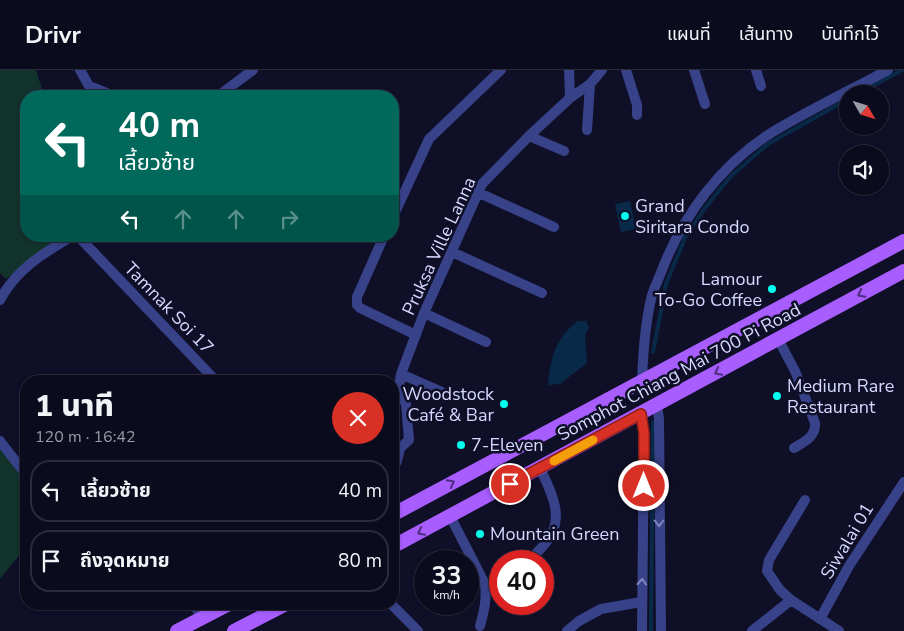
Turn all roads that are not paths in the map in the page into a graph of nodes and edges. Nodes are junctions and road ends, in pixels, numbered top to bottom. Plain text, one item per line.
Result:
1 (80, 70) edge
2 (253, 70) edge
3 (501, 70) edge
4 (569, 70) edge
5 (602, 70) edge
6 (626, 70) edge
7 (694, 70) edge
8 (756, 70) edge
9 (888, 70) edge
10 (590, 84) junction
11 (761, 86) dead end
12 (100, 90) edge
13 (226, 90) edge
14 (570, 98) junction
15 (705, 104) dead end
16 (637, 115) dead end
17 (587, 130) dead end
18 (529, 136) junction
19 (564, 151) dead end
20 (477, 192) junction
21 (399, 204) edge
22 (554, 227) dead end
23 (904, 241) edge
24 (62, 242) edge
25 (84, 242) edge
26 (381, 242) edge
27 (452, 252) junction
28 (904, 271) edge
29 (542, 293) dead end
30 (0, 300) edge
31 (424, 314) junction
32 (416, 335) junction
33 (778, 339) junction
34 (486, 342) dead end
35 (401, 374) junction
36 (210, 375) edge
37 (399, 381) edge
38 (642, 381) junction
39 (442, 392) dead end
40 (399, 398) edge
41 (657, 405) junction
42 (641, 414) junction
43 (0, 441) edge
44 (399, 444) edge
45 (794, 448) dead end
46 (20, 467) edge
47 (540, 468) junction
48 (904, 482) edge
49 (805, 500) dead end
50 (399, 510) edge
51 (450, 516) junction
52 (399, 543) edge
53 (539, 550) edge
54 (791, 600) junction
55 (642, 602) junction
56 (198, 610) edge
57 (218, 610) edge
58 (274, 610) edge
59 (397, 610) edge
60 (203, 618) junction
61 (822, 624) edge
62 (480, 626) dead end
63 (177, 631) edge
64 (234, 631) edge
65 (418, 631) edge
66 (567, 631) edge
67 (642, 631) edge
68 (661, 631) edge
69 (752, 631) edge
70 (839, 631) edge

1 - 12 street
2 - 13 street
3 - 21 street
4 - 14 street
5 - 10 street, Pruksa Ville Lanna
6 - 16 street
7 - 15 street
8 - 11 street
9 - 38 street
10 - 14 street, Pruksa Ville Lanna
10 - 17 street
14 - 18 street, Pruksa Ville Lanna
18 - 19 street
18 - 20 street, Pruksa Ville Lanna
20 - 22 street
20 - 27 street, Pruksa Ville Lanna
23 - 38 main road, Somphot Chiang Mai 700 Pi Road
24 - 30 street
25 - 36 street, Tamnak Soi 17
26 - 32 street
27 - 29 street
27 - 31 street, Pruksa Ville Lanna
28 -> 33 main road, Somphot Chiang Mai 700 Pi Road
31 - 32 street, Pruksa Ville Lanna
31 - 34 street
32 - 35 street, Pruksa Ville Lanna
33 -> 41 main road, Somphot Chiang Mai 700 Pi Road
33 - 45 street
35 - 37 street, Pruksa Ville Lanna
35 - 39 street
50 -> 38 main road, Somphot Chiang Mai 700 Pi Road
40 - 44 street, Pruksa Ville Lanna
41 - 42 main road, Somphot Chiang Mai 700 Pi Road
41 -> 68 street
42 - 47 main road, Somphot Chiang Mai 700 Pi Road
55 -> 42 street
43 - 46 street
47 - 51 main road, Somphot Chiang Mai 700 Pi Road
47 - 53 street
48 - 61 street, Siwalai 01
49 - 54 street
51 -> 52 main road, Somphot Chiang Mai 700 Pi Road
51 - 62 street
54 - 61 street
54 - 69 street
55 - 66 street
55 - 67 street
56 - 60 street
57 - 60 main road
58 - 64 main road
59 - 65 street
60 - 63 main road
61 - 70 street

